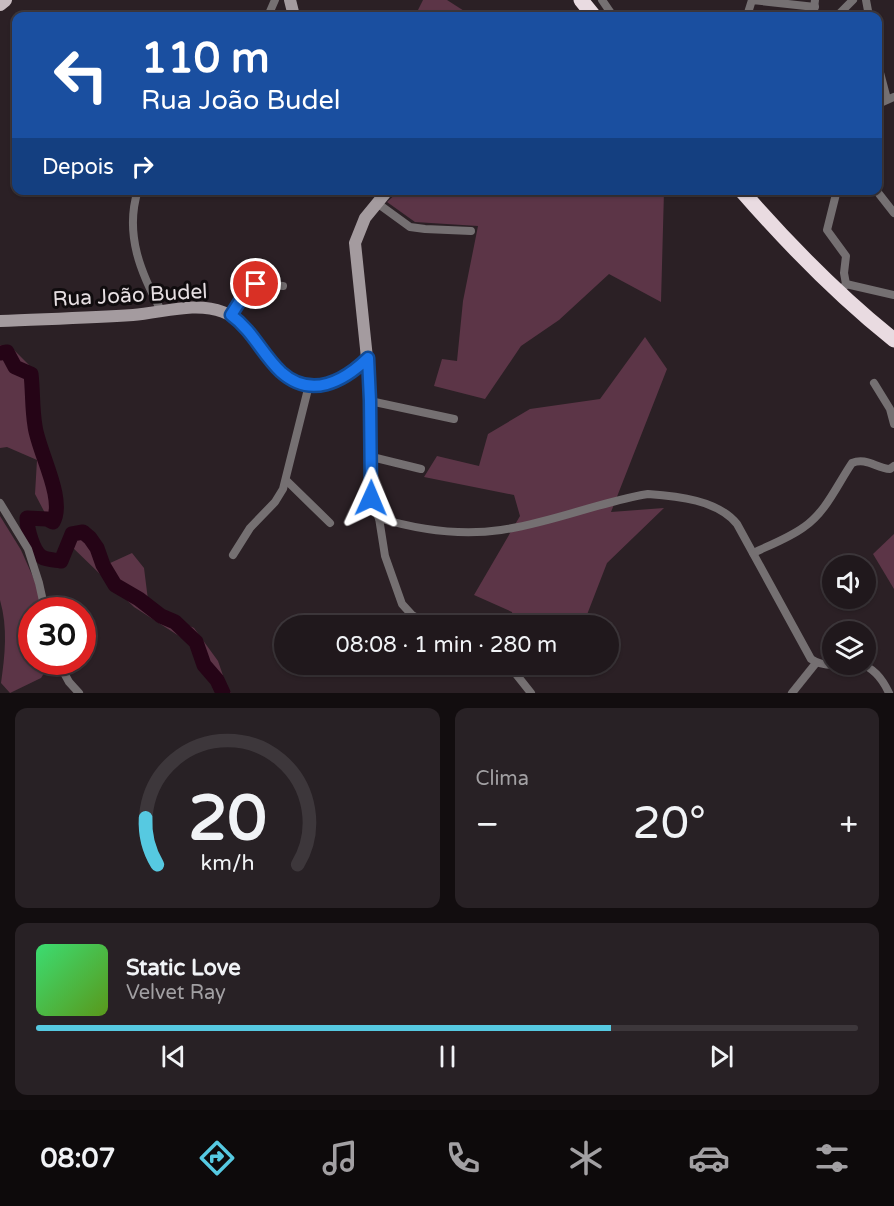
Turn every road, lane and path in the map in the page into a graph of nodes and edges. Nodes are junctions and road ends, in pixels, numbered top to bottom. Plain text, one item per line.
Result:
1 (5, 0) edge
2 (581, 0) edge
3 (853, 0) edge
4 (0, 4) edge
5 (814, 8) edge
6 (591, 12) edge
7 (748, 12) edge
8 (841, 12) edge
9 (882, 75) edge
10 (891, 98) edge
11 (137, 195) edge
12 (384, 195) edge
13 (746, 195) edge
14 (836, 195) edge
15 (881, 195) edge
16 (377, 203) junction
17 (894, 213) edge
18 (471, 231) dead end
19 (283, 286) dead end
20 (843, 288) junction
21 (894, 295) edge
22 (162, 312) junction
23 (231, 315) junction
24 (0, 321) edge
25 (894, 340) edge
26 (368, 358) junction
27 (874, 383) dead end
28 (309, 385) junction
29 (370, 401) junction
30 (454, 419) dead end
31 (894, 424) edge
32 (372, 457) junction
33 (894, 466) edge
34 (421, 469) dead end
35 (286, 481) junction
36 (0, 503) edge
37 (379, 518) junction
38 (330, 523) dead end
39 (753, 553) junction
40 (233, 555) dead end
41 (42, 597) edge
42 (412, 615) edge
43 (816, 663) junction
44 (822, 664) edge
45 (876, 673) edge
46 (65, 675) edge
47 (517, 675) edge
48 (79, 693) edge
49 (531, 693) edge
50 (792, 693) edge
51 (889, 693) edge

1 - 4 main road
2 - 6 highway
3 - 8 street
5 - 7 street
9 - 10 street
11 - 22 street
12 - 16 street
13 - 20 highway
14 - 20 street
15 - 17 street
16 - 18 street
16 - 26 street
19 - 23 street
20 - 21 street
20 - 25 highway
22 - 23 street, Rua João Budel
22 - 24 street, Rua João Budel
23 - 28 street, Rua João Budel
26 - 28 street
26 - 29 street
27 - 31 street
28 - 35 street
29 - 30 street
29 - 32 street
32 - 34 street
32 - 37 street
33 - 39 street
35 - 38 street
35 - 40 street
36 - 41 street
37 - 39 street
37 - 42 street
39 - 43 street
43 - 44 street
43 - 50 street
45 - 51 street
46 - 48 street
47 - 49 street

